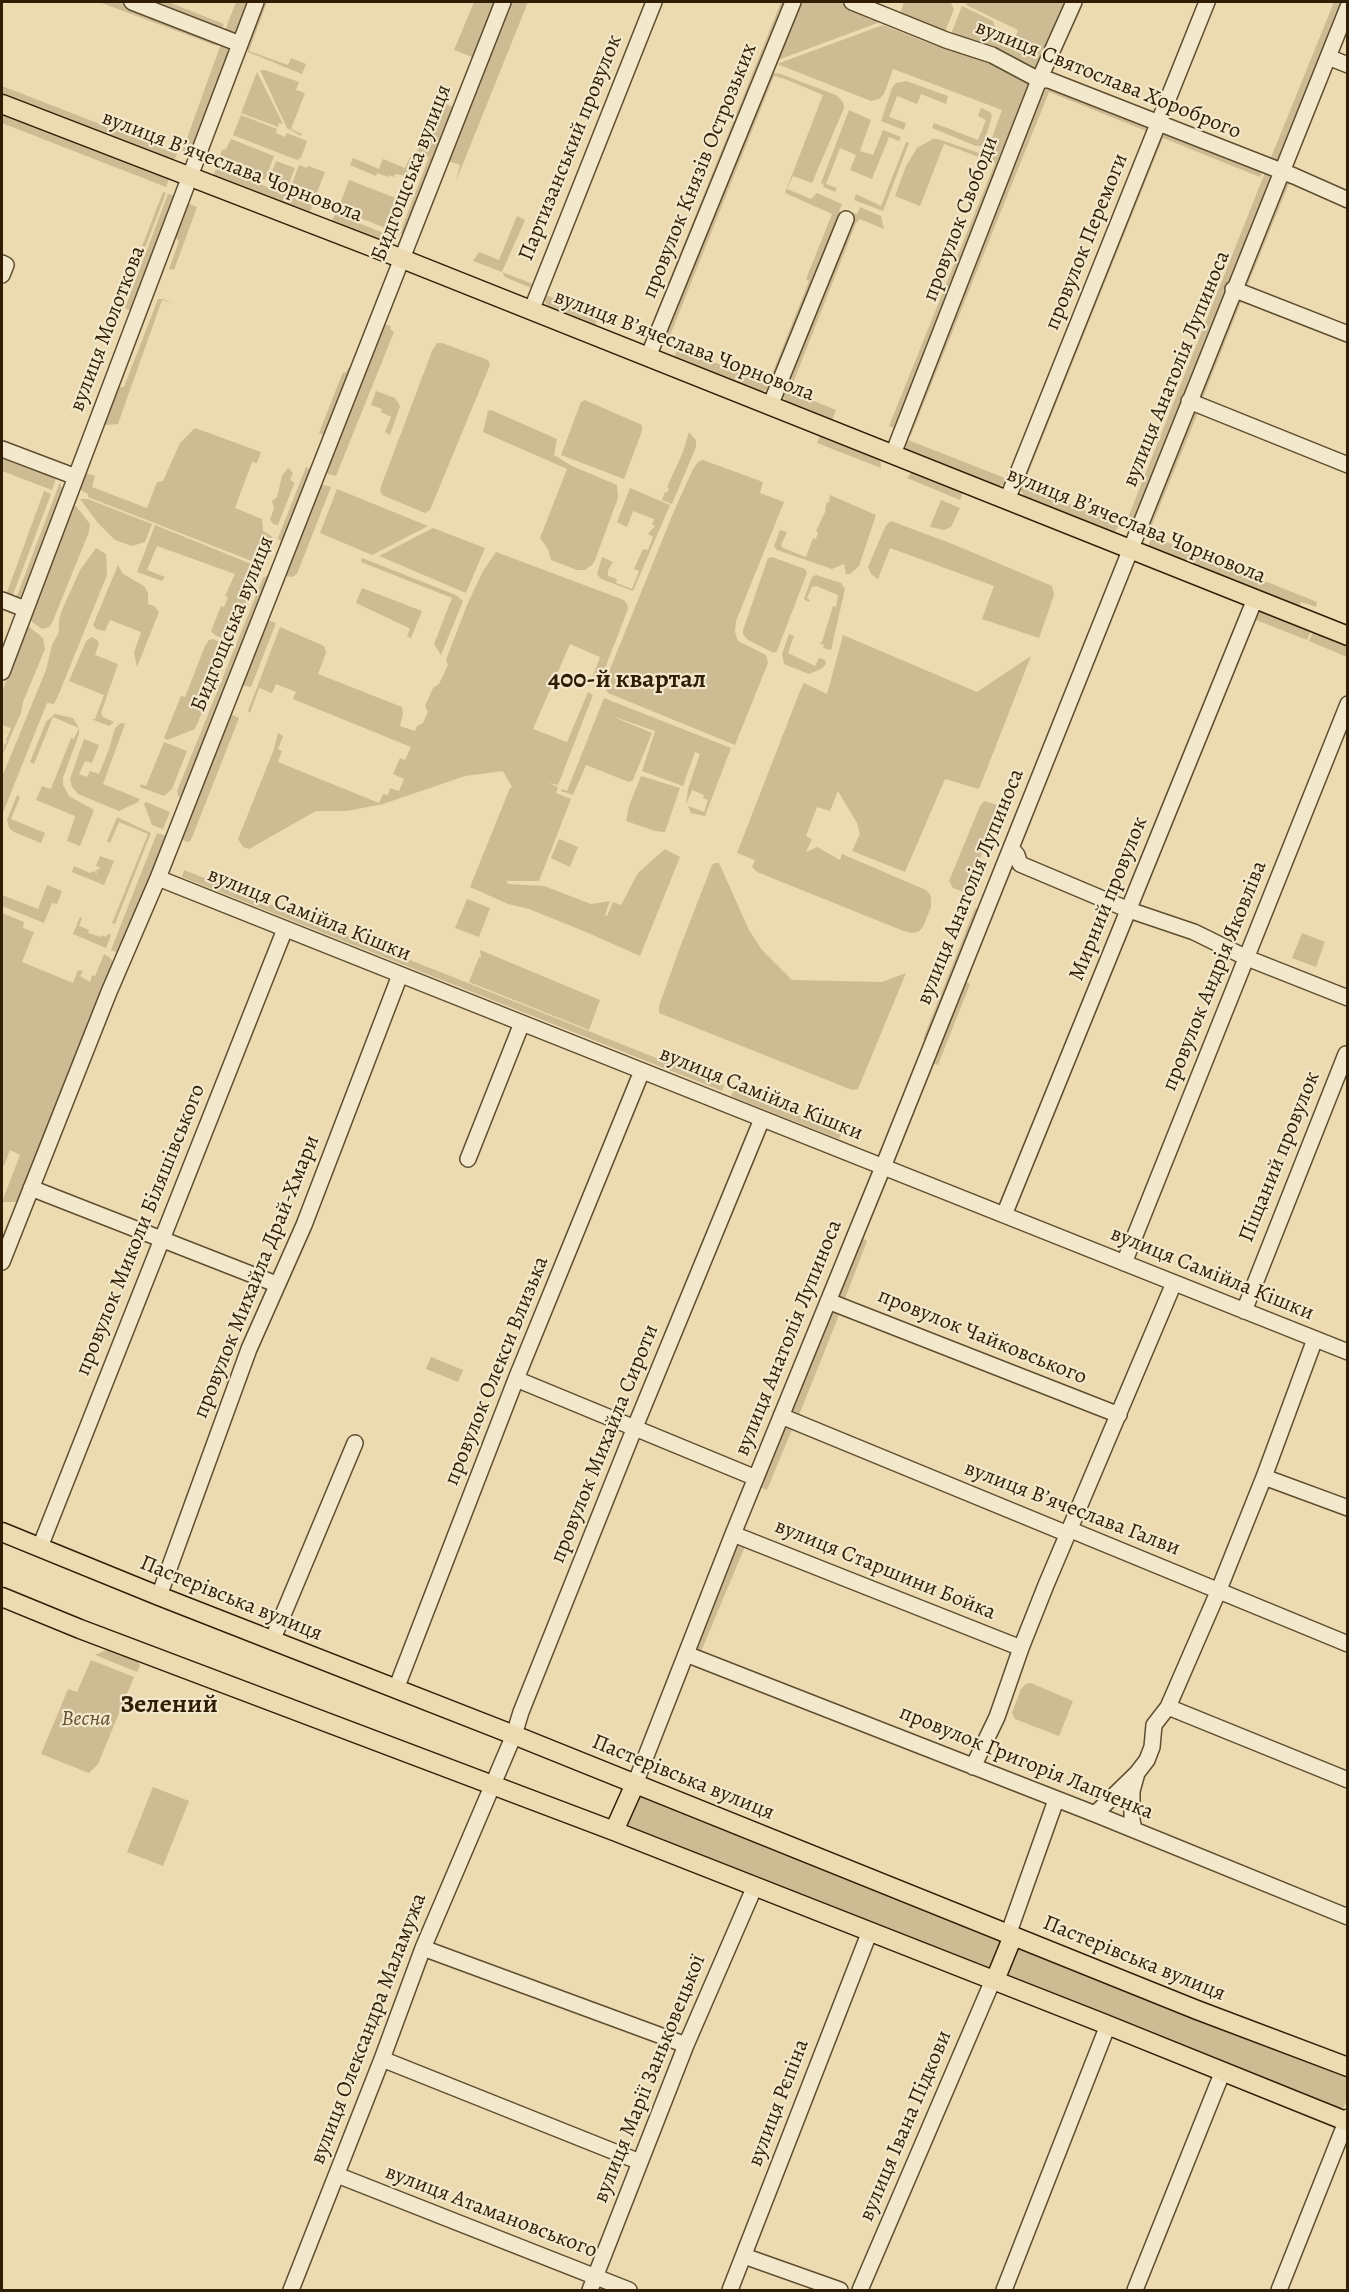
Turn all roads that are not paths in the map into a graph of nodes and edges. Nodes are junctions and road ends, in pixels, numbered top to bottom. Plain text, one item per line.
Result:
1 (132, 2) edge
2 (256, 2) edge
3 (503, 2) edge
4 (654, 2) edge
5 (793, 2) edge
6 (852, 2) edge
7 (1074, 2) edge
8 (1207, 2) edge
9 (1347, 7) edge
10 (240, 45) junction
11 (1328, 57) junction
12 (1347, 65) edge
13 (1039, 80) junction
14 (2, 104) edge
15 (1158, 124) junction
16 (1281, 172) junction
17 (191, 176) junction
18 (1347, 200) edge
19 (846, 219) dead end
20 (402, 259) junction
21 (2, 263) edge
22 (2, 276) edge
23 (1233, 289) junction
24 (531, 311) junction
25 (1347, 334) edge
26 (648, 357) junction
27 (1189, 401) junction
28 (771, 406) junction
29 (2, 449) edge
30 (893, 454) junction
31 (1347, 465) edge
32 (76, 477) junction
33 (1008, 500) junction
34 (1130, 549) junction
35 (1255, 599) junction
36 (2, 600) edge
37 (25, 609) junction
38 (1347, 636) edge
39 (2, 672) edge
40 (1347, 704) edge
41 (1011, 848) junction
42 (1020, 864) junction
43 (1002, 870) junction
44 (158, 878) junction
45 (1129, 910) junction
46 (285, 929) junction
47 (1246, 958) junction
48 (400, 975) junction
49 (1347, 998) edge
50 (522, 1023) junction
51 (1346, 1054) dead end
52 (642, 1071) junction
53 (762, 1119) junction
54 (468, 1159) dead end
55 (884, 1167) junction
56 (31, 1188) junction
57 (1004, 1215) junction
58 (162, 1239) junction
59 (2, 1262) edge
60 (1124, 1263) junction
61 (1174, 1283) junction
62 (276, 1284) junction
63 (828, 1300) junction
64 (1244, 1311) junction
65 (1315, 1339) junction
66 (1347, 1352) edge
67 (516, 1379) junction
68 (1119, 1415) junction
69 (781, 1416) junction
70 (635, 1427) junction
71 (355, 1443) dead end
72 (1264, 1477) junction
73 (756, 1478) junction
74 (1347, 1508) edge
75 (1071, 1530) junction
76 (2, 1532) edge
77 (733, 1534) junction
78 (40, 1547) junction
79 (1218, 1592) junction
80 (159, 1596) junction
81 (2, 1597) edge
82 (272, 1641) junction
83 (1347, 1644) edge
84 (1021, 1648) junction
85 (686, 1654) junction
86 (396, 1689) junction
87 (1168, 1707) junction
88 (514, 1735) junction
89 (974, 1767) junction
90 (1137, 1773) junction
91 (1347, 1780) edge
92 (635, 1784) junction
93 (491, 1785) junction
94 (1056, 1800) junction
95 (1095, 1815) junction
96 (1134, 1830) junction
97 (614, 1831) junction
98 (755, 1886) junction
99 (1347, 1917) edge
100 (870, 1931) junction
101 (1010, 1935) junction
102 (423, 1948) junction
103 (994, 1980) junction
104 (1108, 2025) junction
105 (686, 2045) junction
106 (382, 2060) junction
107 (1347, 2067) edge
108 (1223, 2071) junction
109 (1347, 2120) edge
110 (640, 2162) junction
111 (337, 2175) junction
112 (744, 2256) junction
113 (593, 2284) edge
114 (293, 2290) edge
115 (629, 2290) edge
116 (730, 2290) edge
117 (840, 2290) edge
118 (860, 2290) edge
119 (1004, 2290) edge
120 (1135, 2290) edge
121 (1279, 2290) edge

1 - 10 street
2 - 10 street, вулиця Молоткова
3 - 20 street, Бидгощська вулиця
4 - 24 street, Партизанський провулок
5 - 26 street, провулок Князів Острозьких
6 - 13 street, вулиця Святослава Хороброго
7 - 13 street, провулок Свободи
8 - 15 street, провулок Перемоги
9 - 11 street, вулиця Анатолія Лупиноса
10 - 17 street, вулиця Молоткова
11 - 12 street
11 - 16 street, вулиця Анатолія Лупиноса
13 - 15 street, вулиця Святослава Хороброго
13 - 30 street, провулок Свободи
14 - 17 main road, вулиця Вʼячеслава Чорновола
15 - 16 street, вулиця Святослава Хороброго
15 - 33 street, провулок Перемоги
16 - 18 street, вулиця Святослава Хороброго
16 - 23 street, вулиця Анатолія Лупиноса
17 - 20 main road, вулиця Вʼячеслава Чорновола
17 - 32 street, вулиця Молоткова
19 - 28 street
20 - 24 main road, вулиця Вʼячеслава Чорновола
20 - 44 street, Бидгощська вулиця
21 - 22 street
23 - 25 street
23 - 27 street, вулиця Анатолія Лупиноса
24 - 26 main road, вулиця Вʼячеслава Чорновола
26 - 28 main road, вулиця Вʼячеслава Чорновола
27 - 31 street
27 - 34 street, вулиця Анатолія Лупиноса
28 - 30 main road, вулиця Вʼячеслава Чорновола
29 - 32 street
30 - 33 main road, вулиця Вʼячеслава Чорновола
32 - 37 street, вулиця Молоткова
33 - 34 main road, вулиця Вʼячеслава Чорновола
34 - 35 main road, вулиця Вʼячеслава Чорновола
34 - 41 street, вулиця Анатолія Лупиноса
35 - 38 main road, вулиця Вʼячеслава Чорновола
35 - 45 street, Мирний провулок
36 - 37 street
37 - 39 street, вулиця Молоткова
40 - 47 street, провулок Андрія Яковліва
41 - 42 street
41 - 43 street, вулиця Анатолія Лупиноса
42 - 43 street
42 - 45 street
43 - 55 street, вулиця Анатолія Лупиноса
44 - 46 street, вулиця Самійла Кішки
44 - 56 street, Бидгощська вулиця
45 - 47 street
45 - 57 street, Мирний провулок
46 - 48 street, вулиця Самійла Кішки
46 - 58 street, провулок Миколи Біляшівського
47 - 49 street
47 - 60 street, провулок Андрія Яковліва
48 - 50 street, вулиця Самійла Кішки
48 - 62 street, провулок Михайла Драй-Хмари
50 - 52 street, вулиця Самійла Кішки
50 - 54 street
51 - 64 street, Піщаний провулок
52 - 53 street, вулиця Самійла Кішки
52 - 67 street, провулок Олекси Влизька
53 - 55 street, вулиця Самійла Кішки
53 - 70 street, провулок Михайла Сироти
55 - 57 street, вулиця Самійла Кішки
55 - 63 street, вулиця Анатолія Лупиноса
56 - 58 street
56 - 59 street, Бидгощська вулиця
57 - 60 street, вулиця Самійла Кішки
58 - 62 street
58 - 78 street, провулок Миколи Біляшівського
60 - 61 street, вулиця Самійла Кішки
61 - 64 street, вулиця Самійла Кішки
61 - 68 street
62 - 80 street, провулок Михайла Драй-Хмари
63 - 68 street, провулок Чайковського
63 - 69 street, вулиця Анатолія Лупиноса
64 - 65 street, вулиця Самійла Кішки
65 - 66 street, вулиця Самійла Кішки
65 - 72 street
67 - 70 street
67 - 86 street, провулок Олекси Влизька
68 - 75 street
69 - 73 street, вулиця Анатолія Лупиноса
69 - 75 street, вулиця Вʼячеслава Галви
70 - 73 street
70 - 88 street, провулок Михайла Сироти
71 - 82 street
72 - 74 street
72 - 79 street
73 - 77 street, вулиця Анатолія Лупиноса
75 - 79 street, вулиця Вʼячеслава Галви
75 - 84 street
76 - 78 main road, Пастерівська вулиця
77 - 84 street, вулиця Старшини Бойка
77 - 85 street, вулиця Анатолія Лупиноса
78 - 80 main road, Пастерівська вулиця
79 - 83 street, вулиця Вʼячеслава Галви
79 - 87 street
80 - 82 main road, Пастерівська вулиця
81 - 93 main road
82 - 86 main road, Пастерівська вулиця
84 - 89 street
85 - 89 street, провулок Григорія Лапченка
85 - 92 street, вулиця Анатолія Лупиноса
86 - 88 main road, Пастерівська вулиця
87 - 90 street
87 - 91 street
88 - 92 main road, Пастерівська вулиця
88 - 93 street, провулок Михайла Сироти
89 - 94 street, провулок Григорія Лапченка
90 - 95 street
90 - 96 street
92 - 97 main road
92 - 101 main road, Пастерівська вулиця
93 - 97 main road
93 - 102 street, вулиця Олександра Маламужа
94 - 95 street, провулок Григорія Лапченка
94 - 101 street
95 - 96 street, провулок Григорія Лапченка
96 - 99 street, провулок Григорія Лапченка
97 - 98 main road
98 - 100 main road
98 - 105 street, вулиця Марії Заньковецької
100 - 103 main road
100 - 112 street, вулиця Рєпіна
101 - 103 main road
101 - 107 main road, Пастерівська вулиця
102 - 105 street
102 - 106 street, вулиця Олександра Маламужа
103 - 104 main road
103 - 118 street, вулиця Івана Підкови
104 - 108 main road
104 - 119 street
105 - 110 street, вулиця Марії Заньковецької
106 - 110 street
106 - 111 street, вулиця Олександра Маламужа
108 - 109 main road
108 - 120 street
109 - 121 street
110 - 113 street, вулиця Марії Заньковецької
111 - 113 street, вулиця Атамановського
111 - 114 street, вулиця Олександра Маламужа
112 - 116 street, вулиця Рєпіна
112 - 117 street
113 - 115 street, вулиця Атамановського

